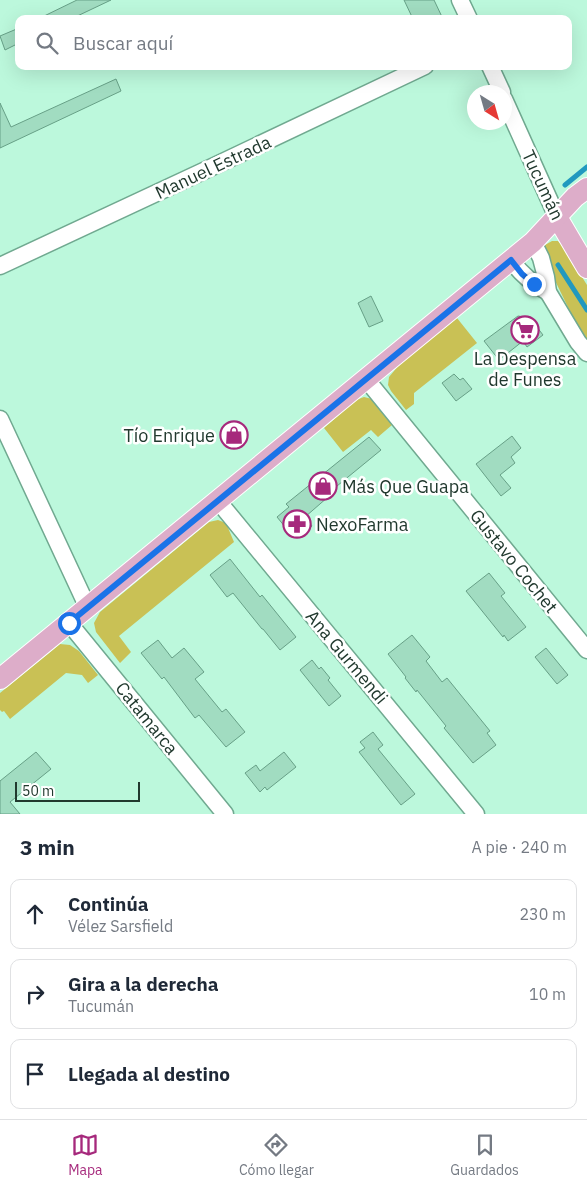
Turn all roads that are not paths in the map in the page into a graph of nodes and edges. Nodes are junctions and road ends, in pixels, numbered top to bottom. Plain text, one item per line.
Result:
1 (460, 0) edge
2 (467, 15) edge
3 (417, 70) edge
4 (492, 70) edge
5 (499, 85) edge
6 (512, 117) edge
7 (587, 188) edge
8 (557, 216) junction
9 (533, 242) junction
10 (511, 260) junction
11 (0, 266) edge
12 (587, 268) edge
13 (548, 292) junction
14 (587, 353) edge
15 (366, 379) junction
16 (0, 419) edge
17 (218, 501) junction
18 (88, 608) junction
19 (69, 623) junction
20 (587, 650) edge
21 (0, 679) edge
22 (225, 814) edge
23 (476, 814) edge

1 - 2 street
3 - 11 street, Manuel Estrada
4 - 5 street
6 - 8 street, Tucumán
7 - 8 main road
8 - 9 main road
8 - 12 main road, Tucumán
9 - 10 main road
9 - 13 street, Tucumán
10 - 13 street, Tucumán
10 - 15 main road
13 - 14 street, Tucumán
15 - 17 main road
15 - 20 street, Gustavo Cochet
16 - 18 street
17 - 18 main road
17 - 23 street, Ana Gurmendi
18 - 19 main road
19 - 21 main road
19 - 22 street, Catamarca

